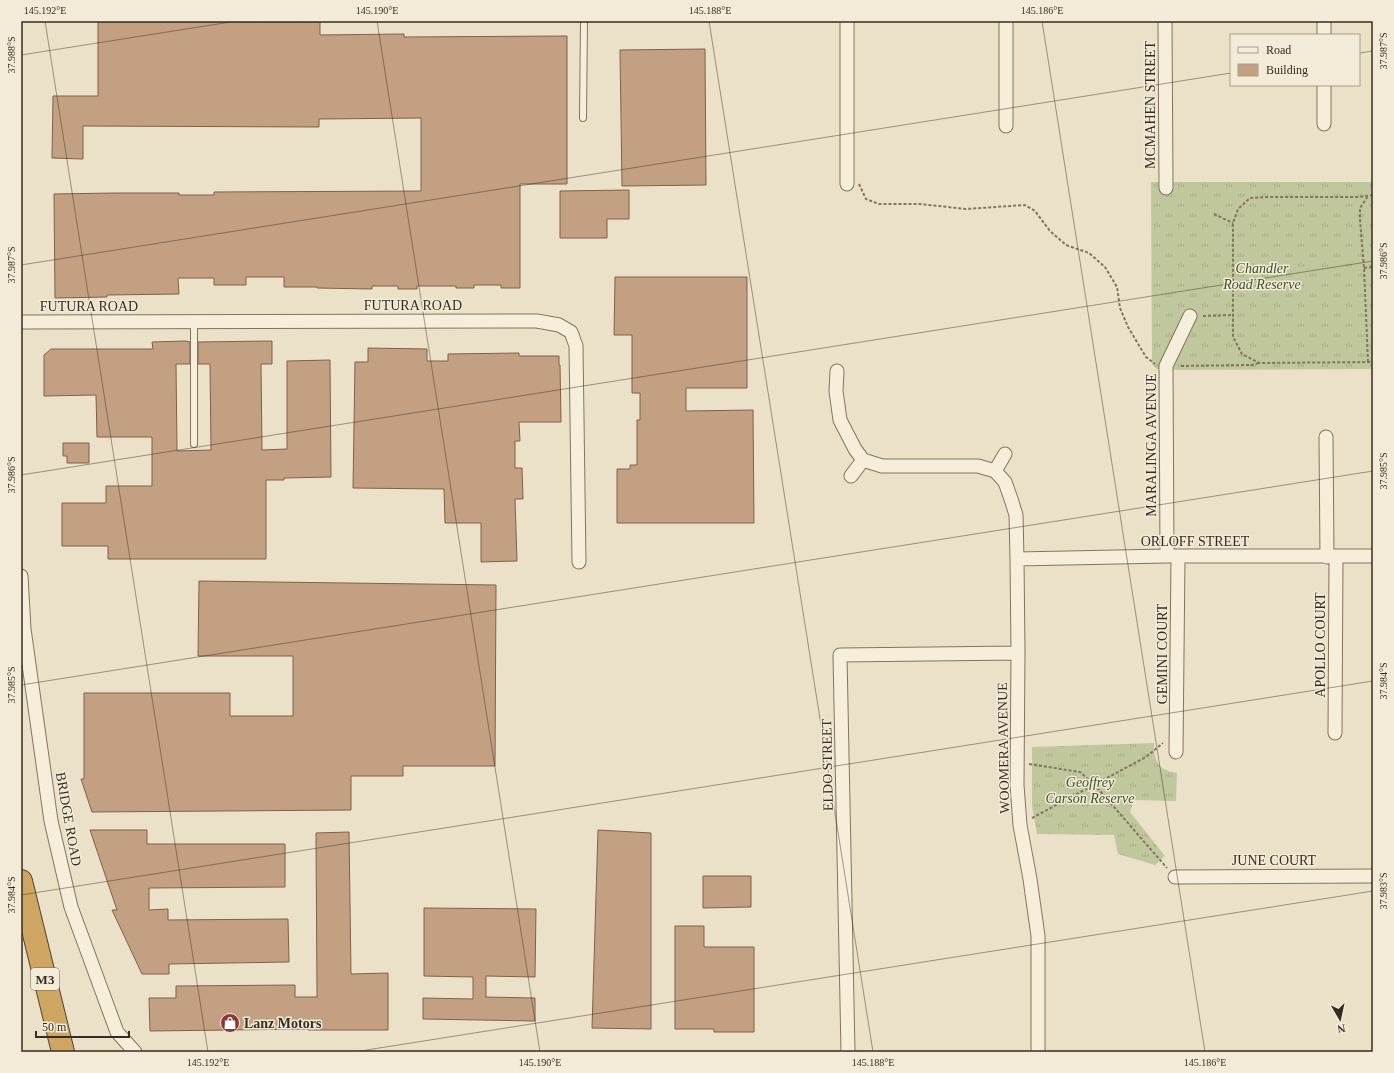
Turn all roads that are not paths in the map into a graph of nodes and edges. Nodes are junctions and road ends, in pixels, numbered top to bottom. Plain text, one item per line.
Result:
1 (584, 21) edge
2 (847, 21) edge
3 (1006, 21) edge
4 (1165, 21) edge
5 (1324, 21) edge
6 (1324, 34) edge
7 (1324, 86) edge
8 (583, 118) dead end
9 (1324, 124) dead end
10 (1006, 126) dead end
11 (847, 181) road end
12 (1166, 188) dead end
13 (1190, 316) road end
14 (21, 322) edge
15 (194, 322) junction
16 (838, 371) dead end
17 (1326, 437) dead end
18 (194, 444) dead end
19 (1005, 454) dead end
20 (863, 460) junction
21 (995, 471) junction
22 (851, 476) dead end
23 (1172, 556) junction
24 (1373, 556) edge
25 (1331, 557) junction
26 (1017, 559) junction
27 (579, 562) dead end
28 (21, 576) edge
29 (1018, 653) junction
30 (1335, 733) dead end
31 (1176, 752) dead end
32 (1373, 876) edge
33 (1175, 877) road end
34 (21, 881) edge
35 (24, 906) edge
36 (63, 1052) edge
37 (136, 1052) edge
38 (848, 1052) edge
39 (1038, 1052) edge

1 - 8 lane
2 - 11 street
3 - 10 street
4 - 12 street, MCMAHEN STREET
5 - 6 street
7 - 9 street
13 - 23 street, MARALINGA AVENUE
14 - 15 street, FUTURA ROAD
15 - 18 lane
15 - 27 street, FUTURA ROAD
16 - 20 street
17 - 25 street, APOLLO COURT
19 - 21 street
20 - 21 street
20 - 22 street
21 - 26 street, WOOMERA AVENUE
23 - 25 street, ORLOFF STREET
23 - 26 street, ORLOFF STREET
23 - 31 street, GEMINI COURT
24 - 25 street, ORLOFF STREET
25 - 30 street, APOLLO COURT
26 - 29 street, WOOMERA AVENUE
28 - 37 street, BRIDGE ROAD
29 - 38 street, ELDO STREET
29 - 39 street, WOOMERA AVENUE
32 - 33 street, JUNE COURT
34 - 35 highway, M3
35 - 36 highway, M3

